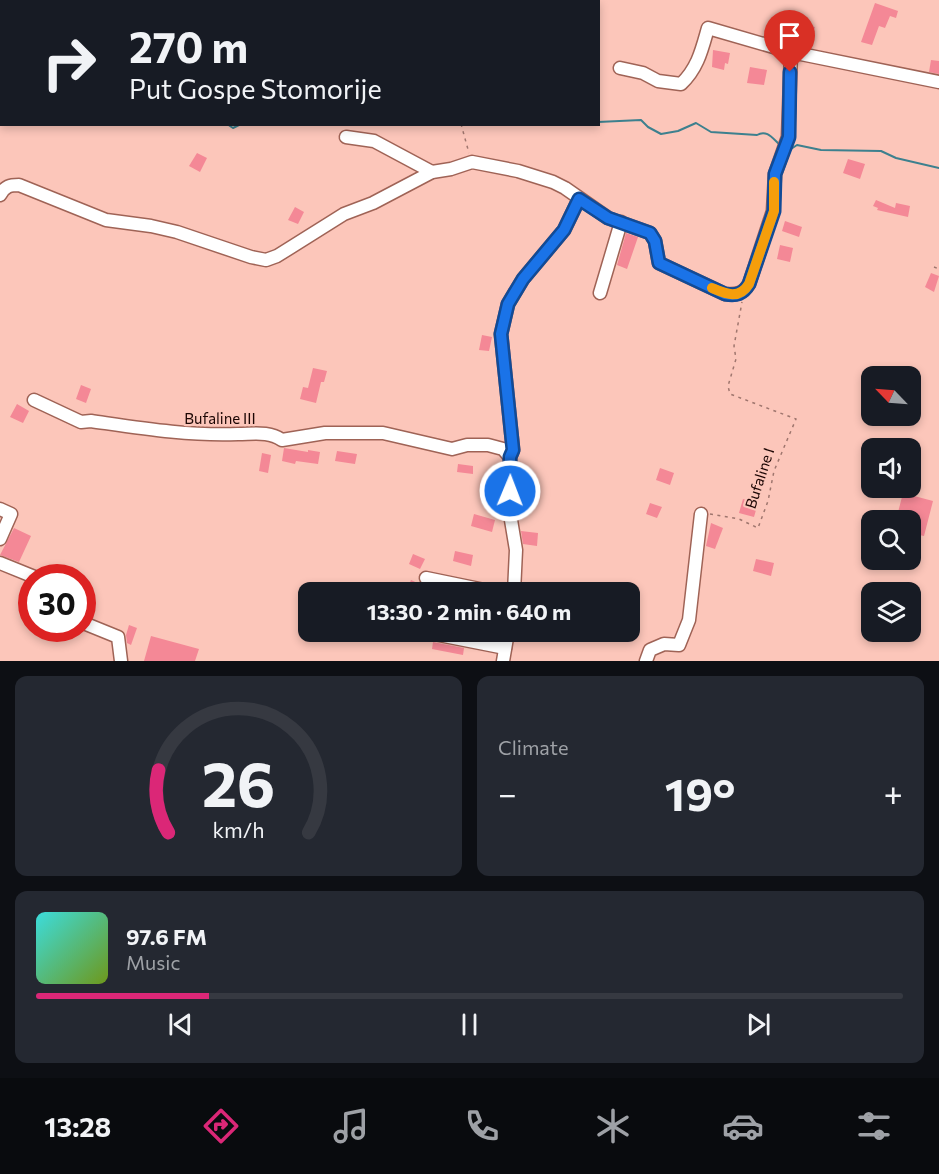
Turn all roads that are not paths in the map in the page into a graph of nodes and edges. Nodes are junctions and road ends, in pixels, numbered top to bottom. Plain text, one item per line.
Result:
1 (791, 52) junction
2 (620, 68) dead end
3 (939, 82) edge
4 (346, 137) dead end
5 (432, 172) junction
6 (0, 195) edge
7 (579, 199) junction
8 (621, 222) junction
9 (600, 292) dead end
10 (34, 400) dead end
11 (510, 457) junction
12 (0, 509) edge
13 (701, 514) road end
14 (0, 539) edge
15 (0, 563) edge
16 (18, 570) edge
17 (426, 579) dead end
18 (442, 582) edge
19 (514, 582) edge
20 (96, 628) edge
21 (459, 642) edge
22 (504, 655) edge
23 (121, 661) edge
24 (646, 661) edge

1 - 2 street
1 - 3 street
1 - 8 street
4 - 5 street
5 - 6 street
5 - 7 street
7 - 8 street
7 - 11 street
8 - 9 street
10 - 11 street, Bufaline III
11 - 19 street
12 - 14 street
13 - 24 street
15 - 16 street
17 - 18 street
20 - 23 street
21 - 22 street

